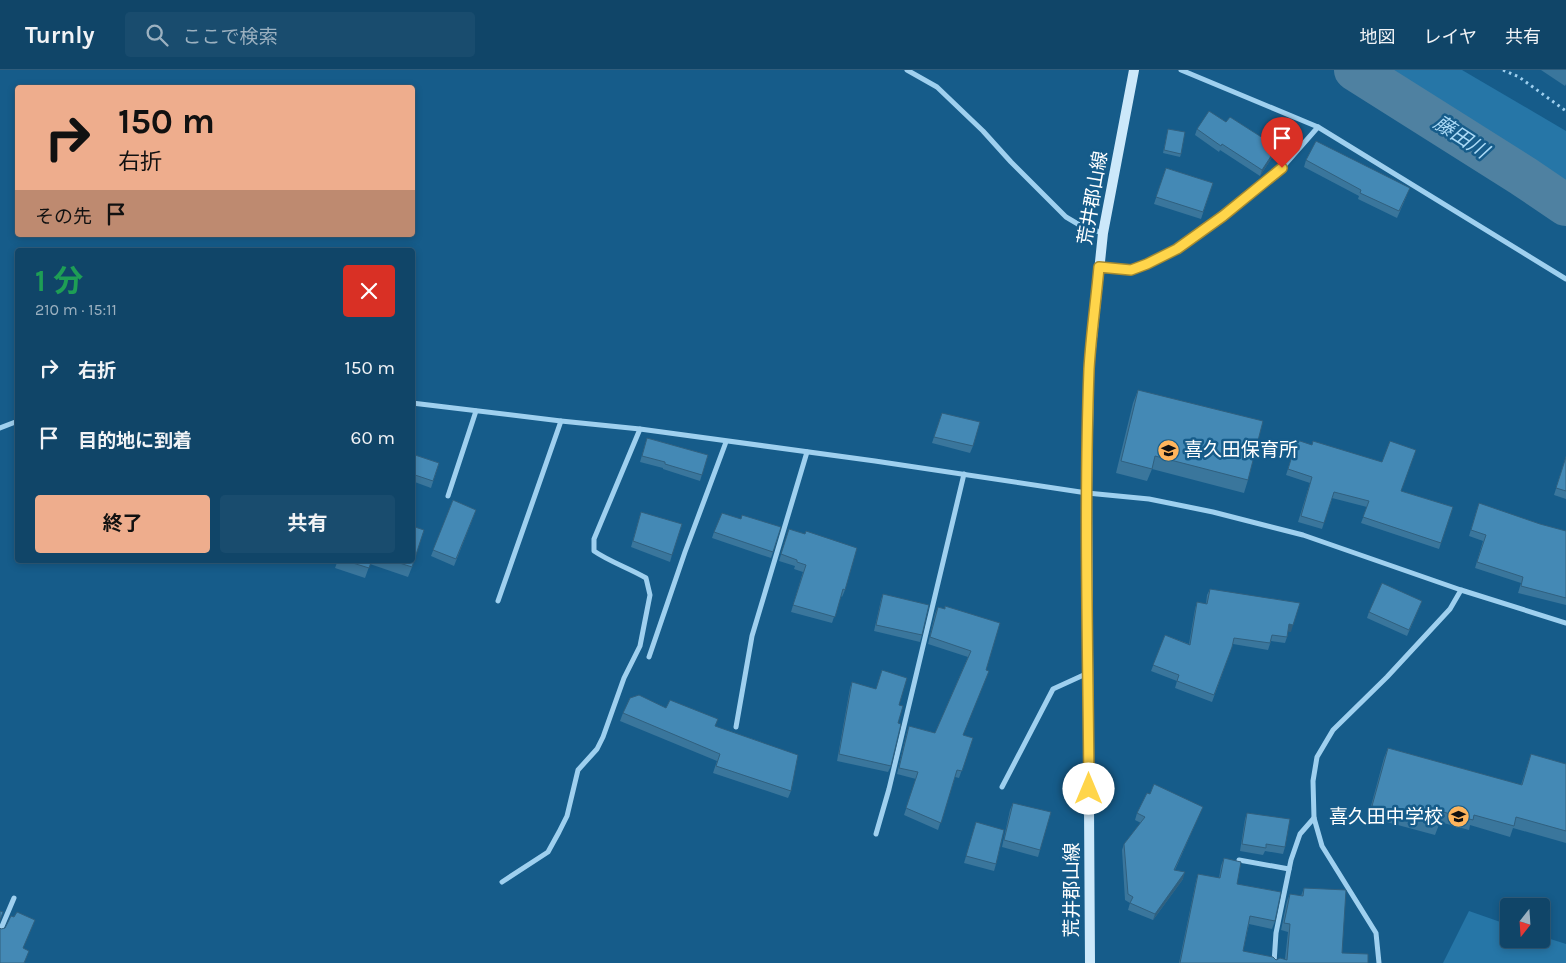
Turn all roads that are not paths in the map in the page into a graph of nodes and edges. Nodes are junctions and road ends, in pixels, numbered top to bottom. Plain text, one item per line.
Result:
1 (907, 70) edge
2 (1134, 70) edge
3 (1181, 70) edge
4 (1318, 127) junction
5 (1103, 233) junction
6 (1099, 267) junction
7 (1566, 279) edge
8 (415, 403) edge
9 (476, 411) junction
10 (561, 421) junction
11 (15, 422) edge
12 (0, 428) edge
13 (640, 429) junction
14 (726, 442) junction
15 (807, 452) junction
16 (964, 474) junction
17 (1087, 493) junction
18 (448, 496) dead end
19 (1461, 590) junction
20 (498, 601) dead end
21 (1566, 623) edge
22 (649, 658) dead end
23 (1088, 672) junction
24 (736, 726) dead end
25 (1002, 787) dead end
26 (1314, 818) junction
27 (876, 834) dead end
28 (1239, 860) edge
29 (1289, 869) junction
30 (502, 882) dead end
31 (14, 898) dead end
32 (0, 931) edge
33 (1090, 963) edge
34 (1274, 963) edge
35 (1379, 963) edge

1 - 5 street
2 - 5 main road, 荒井郡山線
3 - 4 street
4 - 6 street
4 - 7 street
5 - 6 main road, 荒井郡山線
6 - 17 main road, 荒井郡山線
8 - 9 street
9 - 10 street
9 - 18 street
10 - 13 street
10 - 20 street
11 - 12 street
13 - 14 street
13 - 30 street
14 - 15 street
14 - 22 street
15 - 16 street
15 - 24 street
16 - 17 street
16 - 27 street
17 - 19 street
17 - 23 main road, 荒井郡山線
19 - 21 street
19 - 26 street
23 - 25 street
23 - 33 main road, 荒井郡山線
26 - 29 street
26 - 35 street
28 - 29 street
29 - 34 street
31 - 32 street

